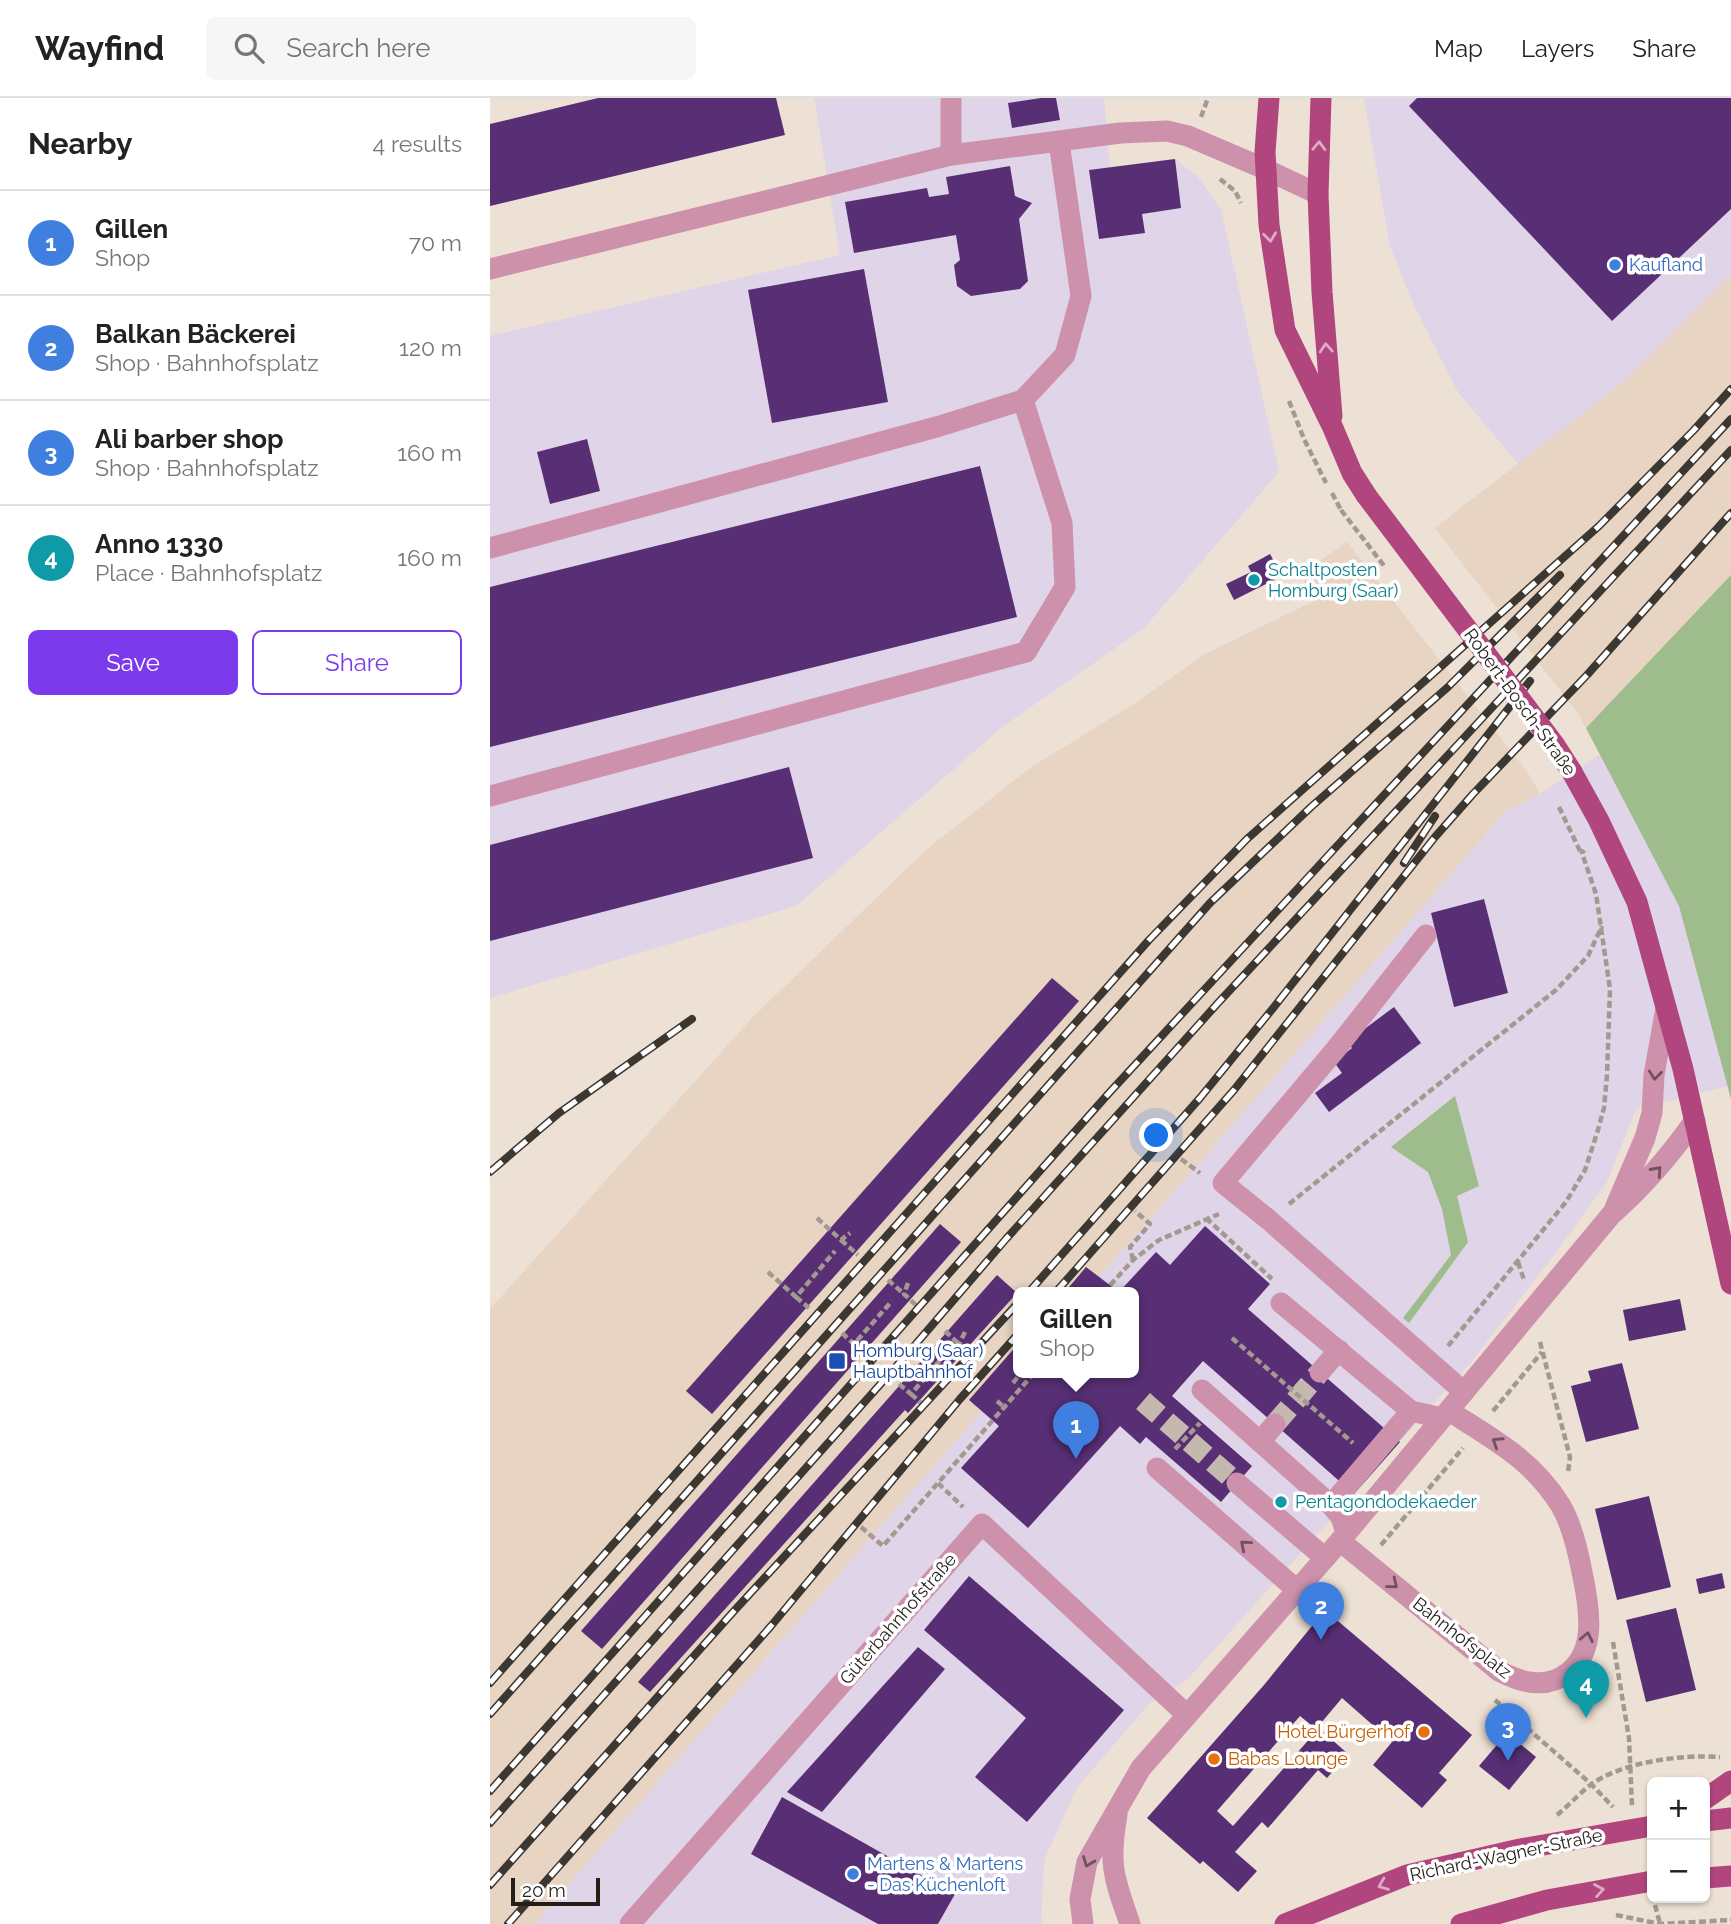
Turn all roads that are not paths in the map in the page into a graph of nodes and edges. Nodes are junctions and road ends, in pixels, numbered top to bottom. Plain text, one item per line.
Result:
1 (951, 98) edge
2 (1269, 98) edge
3 (1321, 98) edge
4 (1059, 142) junction
5 (951, 155) junction
6 (1265, 169) junction
7 (1318, 194) junction
8 (490, 269) edge
9 (1023, 400) junction
10 (1333, 428) junction
11 (490, 548) edge
12 (490, 796) edge
13 (1426, 934) dead end
14 (1666, 1008) junction
15 (1695, 1120) junction
16 (1611, 1215) junction
17 (1731, 1284) edge
18 (1281, 1303) road end
19 (1339, 1350) junction
20 (1320, 1372) tunnel mouth
21 (1202, 1390) dead end
22 (1464, 1392) junction
23 (1411, 1410) junction
24 (1446, 1414) junction
25 (1275, 1424) tunnel mouth
26 (1260, 1442) junction
27 (1157, 1468) road end
28 (1237, 1483) tunnel mouth
29 (1331, 1505) junction
30 (1343, 1537) junction
31 (1325, 1558) junction
32 (1297, 1590) junction
33 (1187, 1715) junction
34 (1731, 1781) edge
35 (1710, 1796) edge
36 (1118, 1807) junction
37 (1731, 1818) edge
38 (1710, 1820) edge
39 (1646, 1825) edge
40 (1731, 1876) edge
41 (1710, 1878) edge
42 (1647, 1882) edge
43 (1132, 1921) edge
44 (630, 1924) edge
45 (1083, 1924) edge
46 (1285, 1924) edge
47 (1461, 1924) edge

1 - 5 street
2 - 6 main road, Robert-Bosch-Straße
7 -> 3 main road, Robert-Bosch-Straße
4 - 5 street
4 - 6 street
4 - 9 street
5 - 8 street
6 - 7 street
6 -> 10 main road, Robert-Bosch-Straße
10 -> 7 main road, Robert-Bosch-Straße
9 - 11 street
9 - 12 street
10 - 14 main road, Robert-Bosch-Straße, bridge
13 - 22 street
14 - 15 main road, Robert-Bosch-Straße
14 -> 16 street
16 -> 15 street
15 - 17 main road, Robert-Bosch-Straße
16 - 22 street
18 - 19 street
19 - 20 street
19 - 23 street
21 - 26 street
22 - 24 street
23 - 24 street
23 - 29 street
24 - 30 street
30 -> 24 street, Bahnhofsplatz
25 - 26 street
26 - 29 street
32 -> 27 street
28 - 31 street
29 - 30 street
30 - 31 street
31 - 32 street
32 - 33 street
33 - 36 street
33 - 44 street, Güterbahnhofstraße
34 - 35 main road
36 - 43 street
36 -> 45 street
37 - 38 main road
39 -> 46 main road, Richard-Wagner-Straße
40 - 41 main road
47 -> 42 main road

